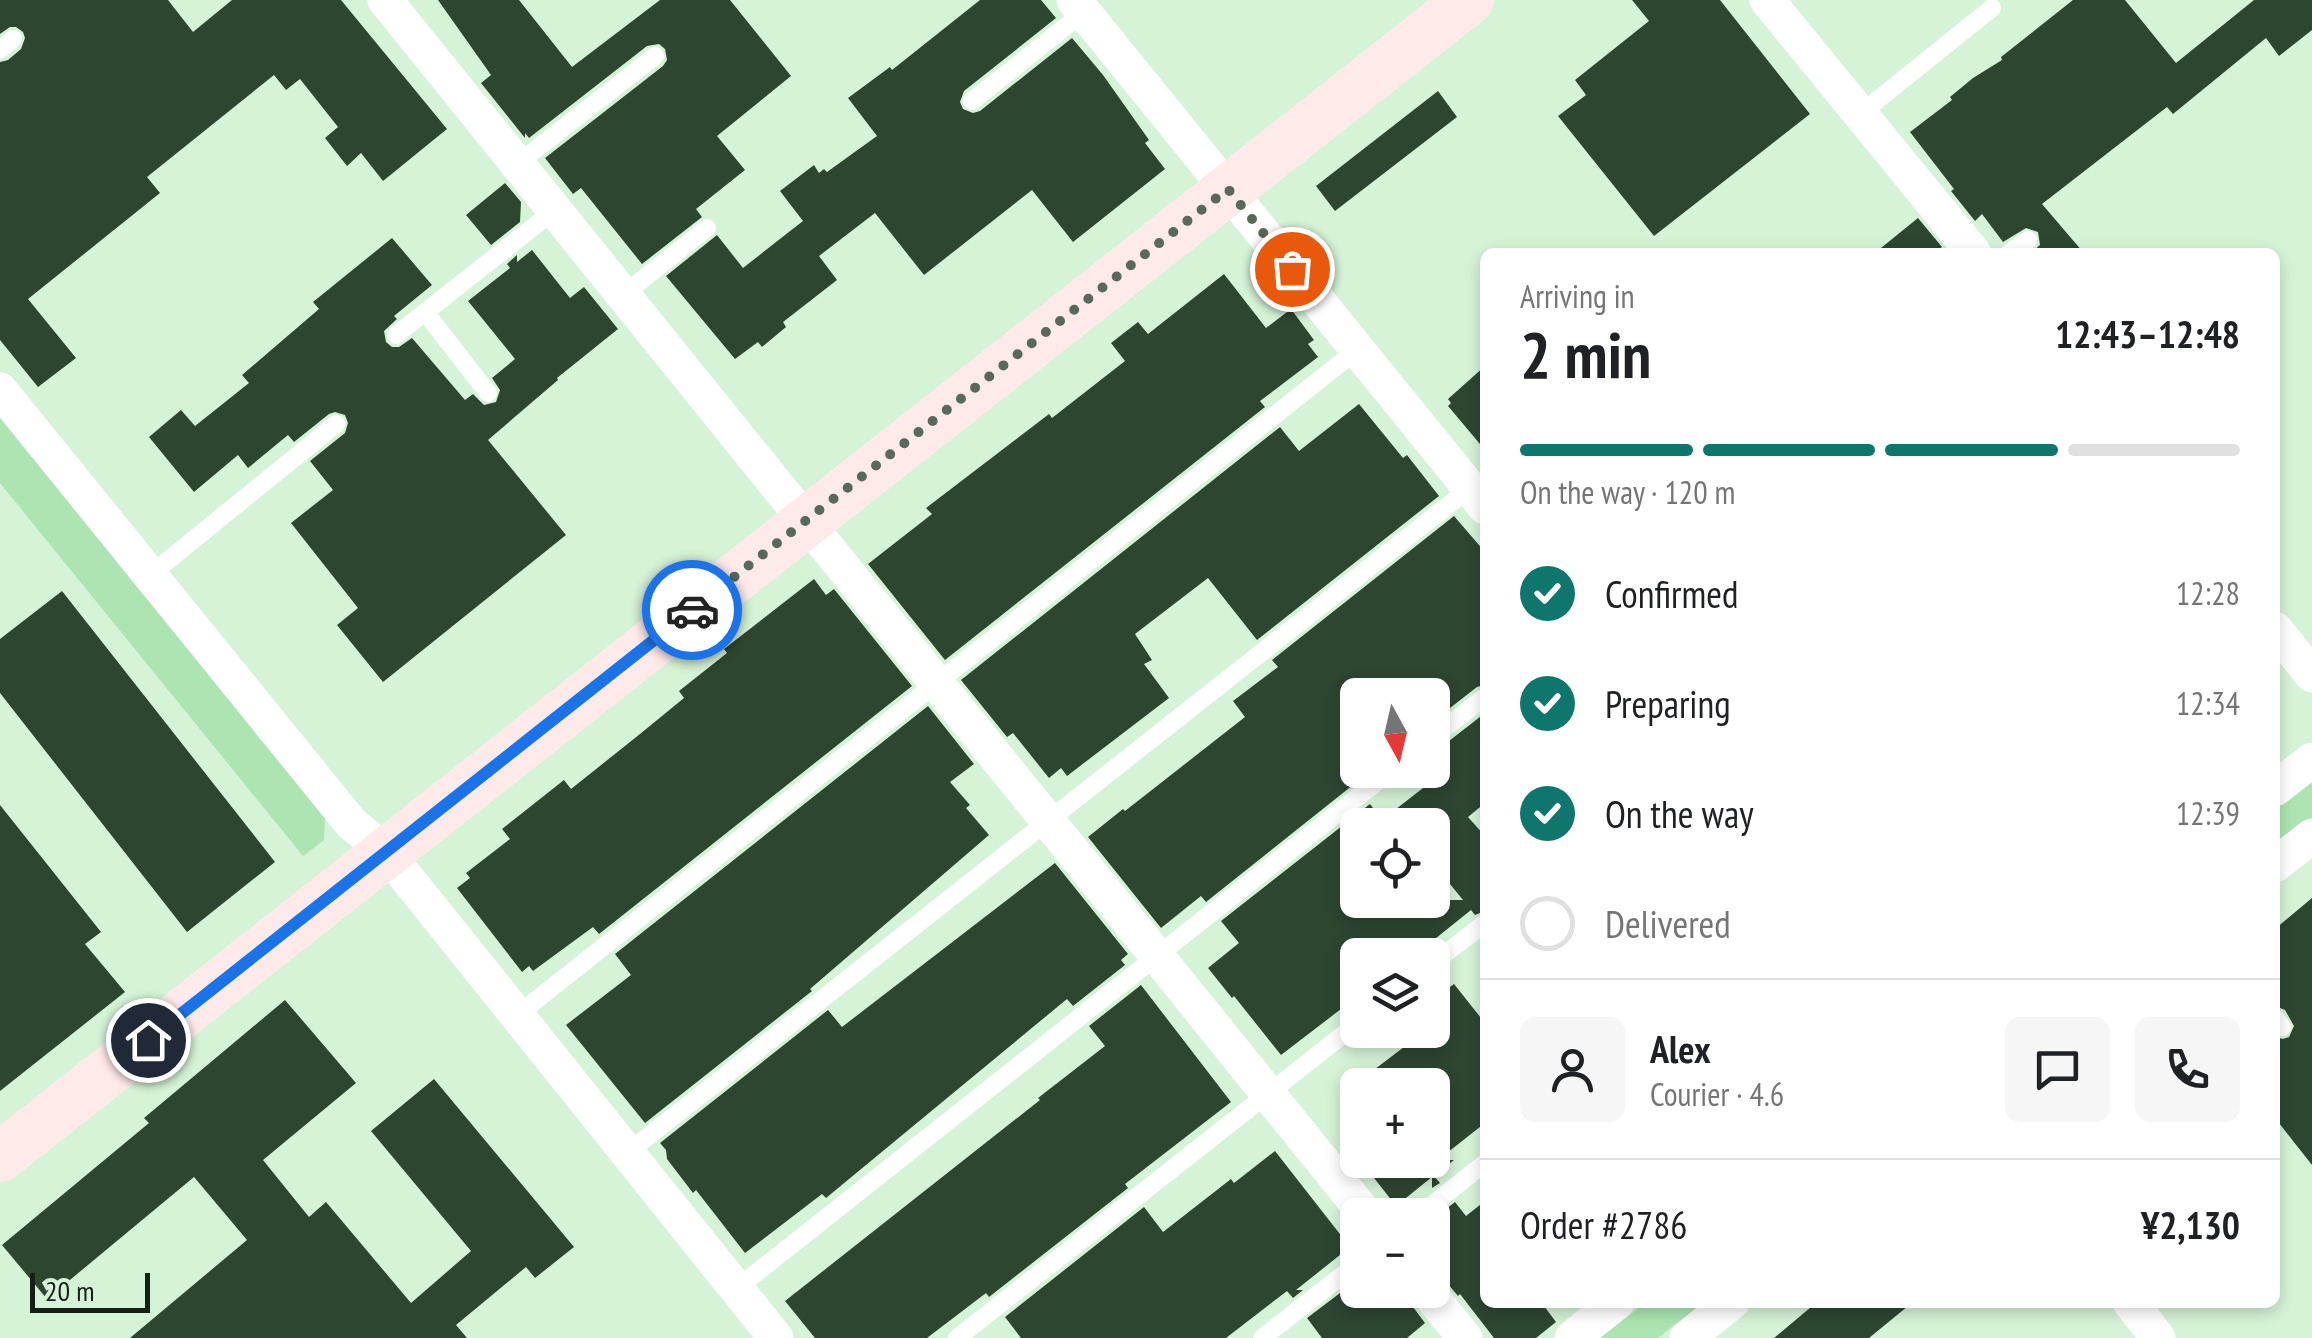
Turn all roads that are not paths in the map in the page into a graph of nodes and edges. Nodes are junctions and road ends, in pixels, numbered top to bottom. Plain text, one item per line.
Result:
1 (385, 0) edge
2 (1468, 0) edge
3 (1767, 0) edge
4 (1079, 6) edge
5 (1992, 8) dead end
6 (655, 56) dead end
7 (972, 100) dead end
8 (1860, 114) junction
9 (518, 164) junction
10 (1228, 189) junction
11 (555, 210) junction
12 (707, 228) dead end
13 (2028, 240) dead end
14 (1970, 248) edge
15 (2016, 248) edge
16 (623, 295) junction
17 (425, 312) junction
18 (396, 335) dead end
19 (1358, 350) junction
20 (0, 390) edge
21 (488, 393) dead end
22 (336, 424) dead end
23 (1477, 497) edge
24 (805, 520) junction
25 (150, 575) junction
26 (2280, 635) edge
27 (2312, 674) edge
28 (936, 683) junction
29 (1480, 701) edge
30 (1450, 724) edge
31 (2312, 760) edge
32 (2280, 785) edge
33 (1369, 788) edge
34 (1048, 821) junction
35 (2312, 836) edge
36 (386, 852) junction
37 (2280, 861) edge
38 (1480, 927) edge
39 (1450, 950) edge
40 (1156, 956) junction
41 (516, 1016) junction
42 (1340, 1037) edge
43 (1268, 1094) junction
44 (627, 1153) junction
45 (0, 1157) edge
46 (1480, 1167) edge
47 (1352, 1198) edge
48 (1440, 1198) edge
49 (1340, 1277) edge
50 (736, 1288) junction
51 (1441, 1308) edge
52 (1610, 1308) edge
53 (1724, 1308) edge
54 (2135, 1308) edge
55 (776, 1338) edge
56 (957, 1338) edge
57 (1262, 1338) edge
58 (1465, 1338) edge
59 (1572, 1338) edge
60 (1687, 1338) edge
61 (2158, 1338) edge

1 - 9 street
2 - 10 street
3 - 8 street
4 - 7 lane
4 - 10 street
5 - 8 lane
6 - 9 lane
8 - 14 street
9 - 11 street
10 - 19 street
10 - 24 street
11 - 16 street
11 - 17 lane
12 - 16 lane
13 - 15 lane
16 - 24 street
17 - 18 lane
17 - 21 lane
19 - 23 street
19 - 28 lane
20 - 25 street
22 - 25 lane
23 - 34 lane
24 - 28 street
24 - 36 street
25 - 36 street
26 - 27 street
28 - 34 street
28 - 41 lane
29 - 30 lane
31 - 32 street
33 - 40 lane
34 - 40 street
34 - 44 lane
35 - 37 street
36 - 41 street
36 - 45 street
38 - 39 lane
40 - 43 street
40 - 50 lane
41 - 44 street
42 - 43 lane
43 - 47 street
43 - 56 lane
44 - 50 street
46 - 48 lane
49 - 57 lane
50 - 55 street
51 - 58 street
52 - 59 street
53 - 60 street
54 - 61 street

